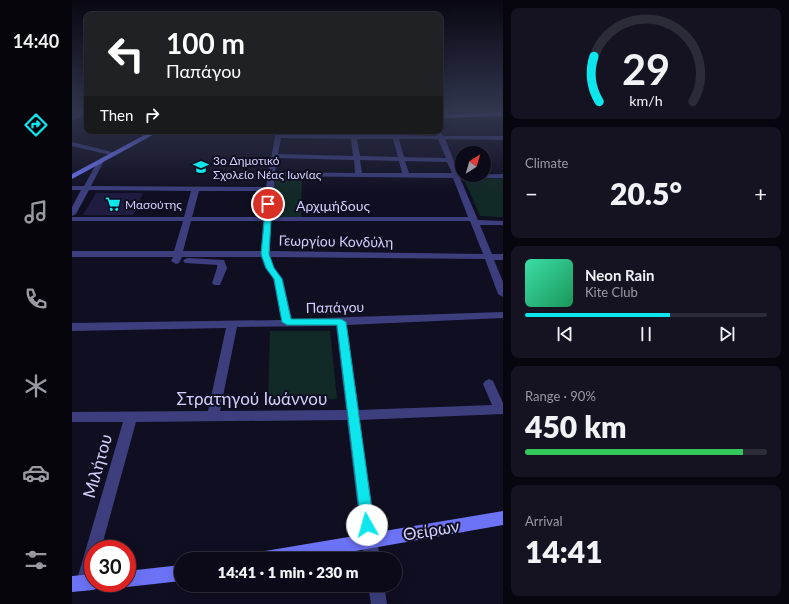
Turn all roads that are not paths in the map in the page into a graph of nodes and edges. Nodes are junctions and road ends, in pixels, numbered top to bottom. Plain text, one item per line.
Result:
1 (144, 138) edge
2 (277, 138) edge
3 (354, 138) edge
4 (396, 138) edge
5 (441, 138) edge
6 (72, 144) edge
7 (114, 154) junction
8 (274, 156) junction
9 (357, 158) junction
10 (401, 159) junction
11 (449, 160) junction
12 (101, 161) junction
13 (272, 174) junction
14 (359, 175) junction
15 (406, 176) junction
16 (455, 176) joint
17 (491, 176) edge
18 (503, 176) edge
19 (72, 177) edge
20 (458, 182) edge
21 (72, 188) edge
22 (87, 189) junction
23 (269, 189) junction
24 (195, 190) junction
25 (72, 214) edge
26 (187, 218) junction
27 (266, 218) junction
28 (72, 219) edge
29 (474, 220) junction
30 (503, 223) edge
31 (72, 254) edge
32 (265, 254) junction
33 (488, 257) junction
34 (503, 257) edge
35 (177, 258) junction
36 (72, 261) edge
37 (217, 283) dead end
38 (503, 294) edge
39 (503, 315) edge
40 (287, 322) junction
41 (341, 322) junction
42 (232, 324) junction
43 (72, 327) edge
44 (489, 384) dead end
45 (213, 415) junction
46 (354, 415) junction
47 (131, 416) junction
48 (72, 417) edge
49 (503, 518) edge
50 (96, 540) edge
51 (369, 540) junction
52 (303, 552) edge
53 (371, 552) edge
54 (174, 574) edge
55 (136, 578) edge
56 (377, 592) edge
57 (379, 604) edge

1 - 7 street
2 - 8 street
3 - 9 street
4 - 10 street
5 - 11 street
6 - 7 street
7 - 12 street
8 - 9 street
8 - 13 street
9 - 10 street
9 - 14 street
10 - 11 street
10 - 15 street
11 - 16 street
12 - 19 street
12 - 22 street
13 - 14 street
13 - 23 street
14 - 15 street
15 - 16 street
17 - 18 street
20 - 29 street
21 - 22 street
22 - 24 street
22 - 25 street
23 - 24 street
23 - 27 street
24 - 26 street
26 - 27 street, Αρχιμήδους
26 - 28 street, Αρχιμήδους
26 - 35 street
27 - 29 street, Αρχιμήδους
27 - 32 street
29 - 30 street, Αρχιμήδους
29 - 33 street
31 - 35 street, Γεωργίου Κονδύλη
32 - 33 street, Γεωργίου Κονδύλη
32 - 35 street, Γεωργίου Κονδύλη
32 - 40 street
33 - 34 street, Γεωργίου Κονδύλη
33 - 38 street
35 - 36 street, Γεωργίου Κονδύλη
35 - 37 street, Γεωργίου Κονδύλη
39 - 41 street, Παπάγου
40 - 41 street, Παπάγου
40 - 42 street, Παπάγου
41 - 46 street
42 - 43 street, Παπάγου
42 - 45 street
44 - 46 street, Στρατηγού Ιωάννου
45 - 46 street, Στρατηγού Ιωάννου
45 - 47 street, Στρατηγού Ιωάννου
46 - 51 street
47 - 48 street, Στρατηγού Ιωάννου
47 - 50 street, Μιλήτου
49 - 51 street, Θείρων
51 - 52 street, Θείρων
51 - 53 street
54 - 55 street
56 - 57 street

